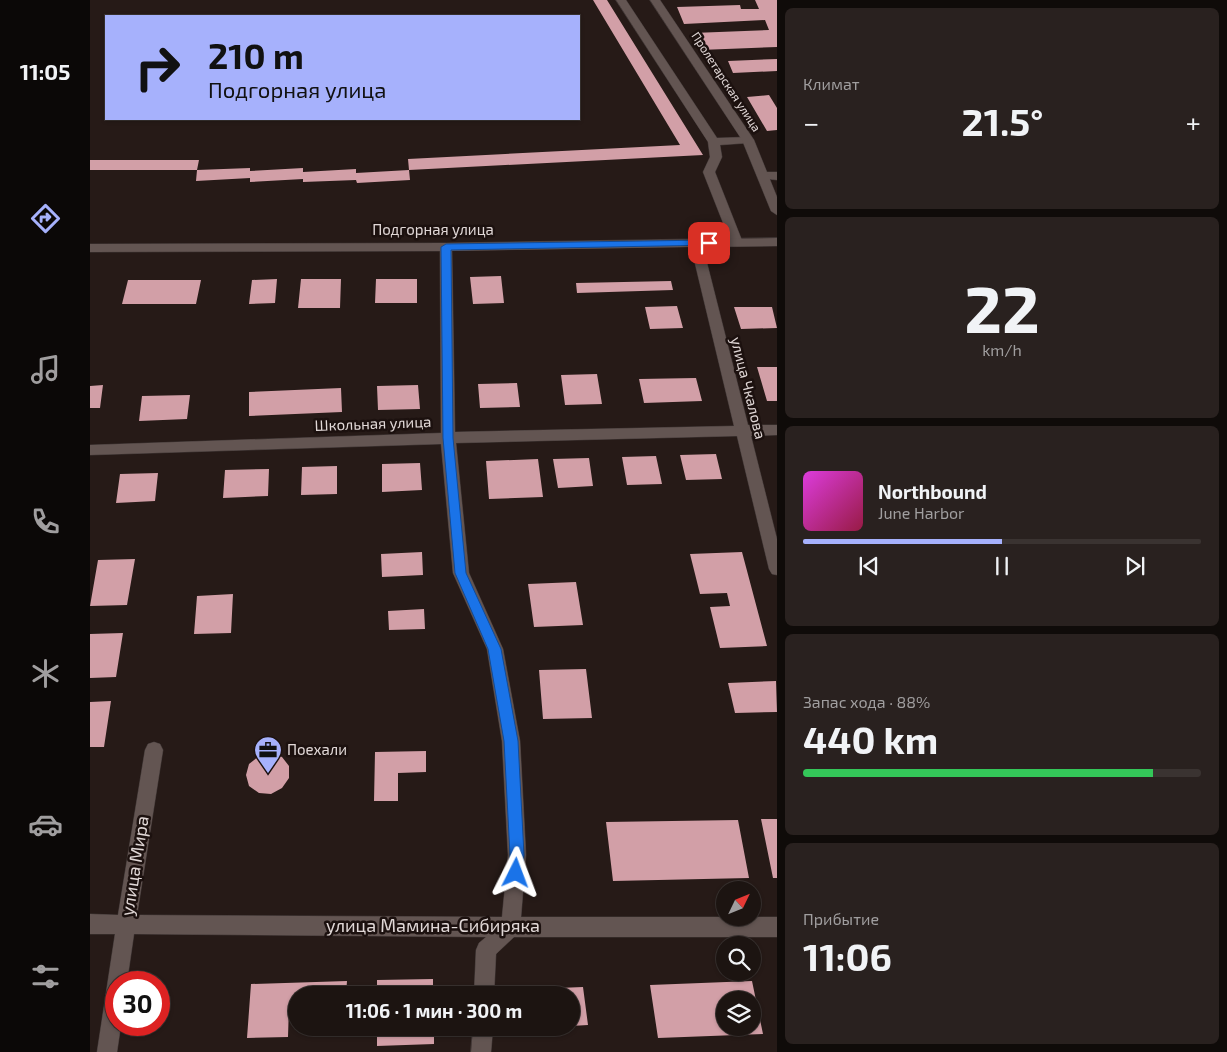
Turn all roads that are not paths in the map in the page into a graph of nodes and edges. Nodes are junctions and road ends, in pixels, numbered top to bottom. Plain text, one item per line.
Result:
1 (620, 0) edge
2 (655, 0) edge
3 (748, 140) junction
4 (714, 142) junction
5 (763, 176) junction
6 (777, 176) edge
7 (777, 211) edge
8 (777, 242) edge
9 (737, 243) junction
10 (696, 244) junction
11 (446, 247) junction
12 (90, 248) edge
13 (777, 430) edge
14 (742, 431) junction
15 (448, 438) junction
16 (90, 450) edge
17 (777, 569) edge
18 (154, 750) dead end
19 (125, 923) junction
20 (90, 924) edge
21 (512, 926) junction
22 (777, 927) edge
23 (118, 971) edge
24 (484, 986) edge
25 (109, 1036) edge
26 (482, 1036) edge
27 (107, 1052) edge
28 (481, 1052) edge

1 - 4 street
2 - 3 street, Пролетарская улица
3 - 4 street
3 - 5 street, Пролетарская улица
4 - 9 street
5 - 6 street
5 - 7 street, Пролетарская улица
8 - 9 street, Подгорная улица
9 - 10 street, Подгорная улица
10 - 11 street, Подгорная улица
10 - 14 street, улица Чкалова
11 - 12 street, Подгорная улица
11 - 15 street
13 - 14 street, Школьная улица
14 - 15 street, Школьная улица
14 - 17 street, улица Чкалова
15 - 16 street, Школьная улица
15 - 21 street
18 - 19 street, улица Мира
19 - 20 street, улица Мамина-Сибиряка
19 - 21 street, улица Мамина-Сибиряка
19 - 23 street, улица Мира
21 - 22 street, улица Мамина-Сибиряка
21 - 24 street
25 - 27 street, улица Мира
26 - 28 street

